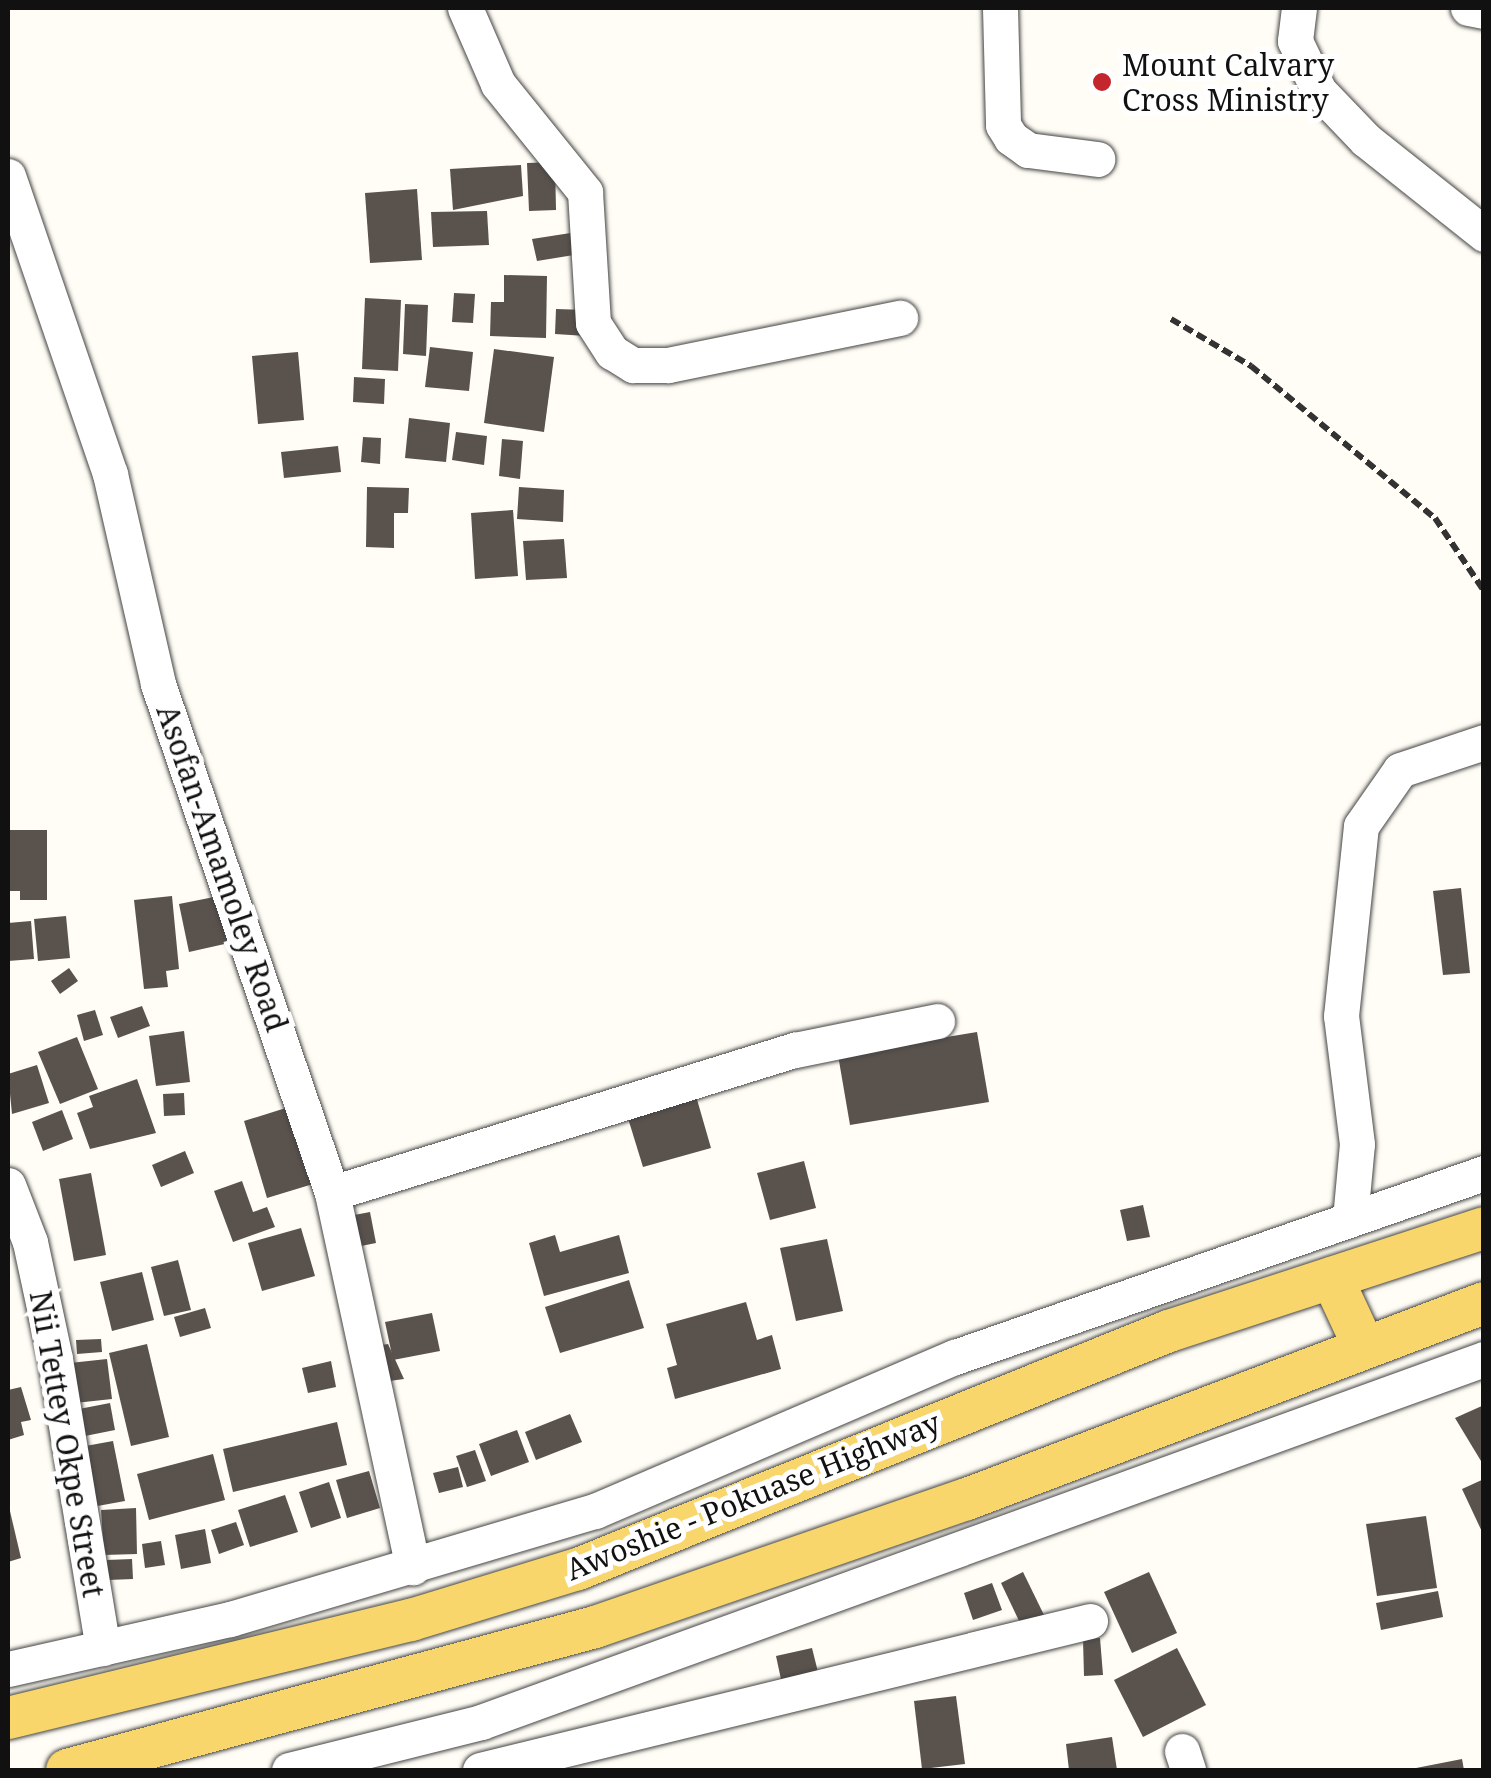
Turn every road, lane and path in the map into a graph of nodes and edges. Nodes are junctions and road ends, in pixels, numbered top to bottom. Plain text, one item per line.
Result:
1 (465, 8) edge
2 (1000, 8) edge
3 (1299, 8) edge
4 (1468, 8) edge
5 (1484, 11) edge
6 (1097, 159) dead end
7 (8, 176) edge
8 (1484, 234) edge
9 (900, 318) dead end
10 (1171, 320) dead end
11 (1484, 591) edge
12 (1484, 742) edge
13 (937, 1021) dead end
14 (1484, 1172) edge
15 (8, 1184) edge
16 (332, 1193) junction
17 (1350, 1219) junction
18 (1484, 1228) edge
19 (1332, 1278) junction
20 (1484, 1304) edge
21 (1364, 1347) junction
22 (1484, 1359) edge
23 (413, 1567) junction
24 (1090, 1621) dead end
25 (103, 1648) junction
26 (8, 1669) edge
27 (8, 1718) edge
28 (481, 1722) junction
29 (67, 1770) edge
30 (289, 1770) edge
31 (478, 1770) edge

1 - 9 street
2 - 6 street
3 - 8 street
4 - 5 street
7 - 16 street, Asofan-Amamoley Road
10 - 11 path
12 - 17 street
13 - 16 street
14 - 17 street
15 - 25 street, Nii Tettey Okpe Street
16 - 23 street, Asofan-Amamoley Road
17 - 23 street
18 - 19 main road, Awoshie - Pokuase Highway
19 - 21 main road
19 - 27 main road, Awoshie - Pokuase Highway
20 - 21 main road, Awoshie - Pokuase Highway
21 - 29 main road, Awoshie - Pokuase Highway
22 - 28 street
23 - 25 street
24 - 31 street
25 - 26 street
28 - 30 street
28 - 31 street

